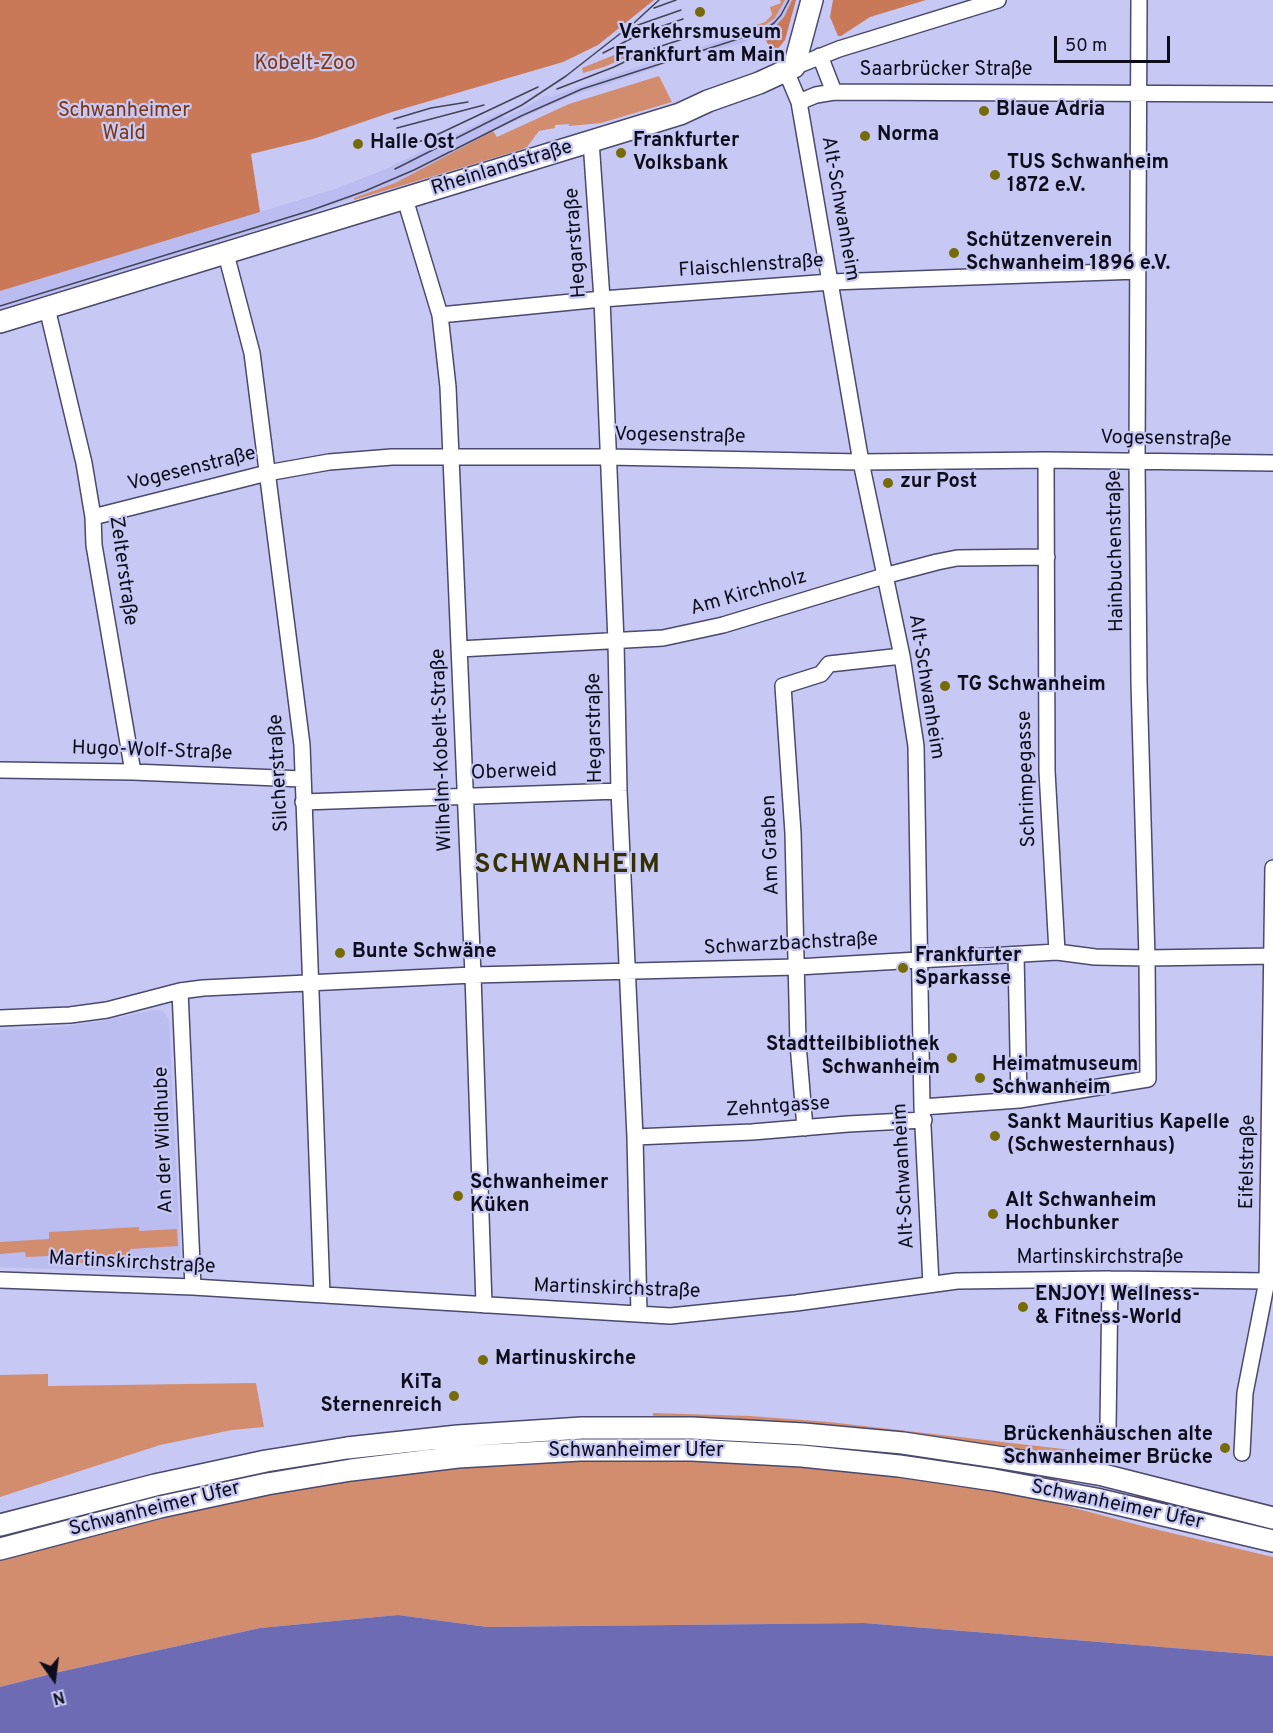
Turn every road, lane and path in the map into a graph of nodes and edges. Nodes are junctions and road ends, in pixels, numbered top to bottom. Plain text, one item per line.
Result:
1 (812, 0) edge
2 (998, 0) edge
3 (1139, 0) edge
4 (820, 56) junction
5 (790, 69) junction
6 (834, 92) junction
7 (1138, 92) junction
8 (1273, 94) edge
9 (799, 102) junction
10 (591, 141) junction
11 (405, 199) junction
12 (226, 254) junction
13 (1138, 271) junction
14 (831, 282) junction
15 (602, 299) junction
16 (47, 308) junction
17 (440, 315) junction
18 (0, 322) edge
19 (450, 456) junction
20 (608, 457) junction
21 (1046, 460) junction
22 (1137, 460) junction
23 (861, 462) junction
24 (1273, 463) edge
25 (267, 473) junction
26 (93, 517) junction
27 (1047, 557) junction
28 (884, 576) junction
29 (616, 642) junction
30 (459, 649) junction
31 (902, 656) junction
32 (0, 770) edge
33 (133, 772) junction
34 (302, 779) junction
35 (619, 791) junction
36 (466, 795) junction
37 (303, 802) junction
38 (1273, 868) edge
39 (1057, 952) junction
40 (1016, 955) junction
41 (1273, 956) edge
42 (1147, 958) junction
43 (919, 959) junction
44 (797, 967) junction
45 (628, 972) junction
46 (473, 975) junction
47 (310, 984) junction
48 (180, 991) junction
49 (0, 1018) edge
50 (1019, 1100) junction
51 (923, 1113) junction
52 (805, 1128) junction
53 (635, 1137) junction
54 (1110, 1279) junction
55 (0, 1280) edge
56 (1270, 1282) edge
57 (931, 1284) junction
58 (193, 1287) junction
59 (322, 1295) junction
60 (484, 1305) junction
61 (639, 1314) junction
62 (1108, 1428) dead end
63 (1242, 1453) dead end
64 (1273, 1518) edge
65 (0, 1525) edge
66 (1273, 1541) edge
67 (0, 1549) edge

1 - 5 main road
2 - 4 street, Rheinlandstraße
3 - 7 street, Hainbuchenstraße
4 - 5 street, Rheinlandstraße
4 - 6 street, Saarbrücker Straße
5 - 9 street, Alt-Schwanheim
5 - 10 main road, Rheinlandstraße
6 - 7 street, Saarbrücker Straße
6 - 9 street, Saarbrücker Straße
7 - 8 street, Saarbrücker Straße
7 - 13 street, Hainbuchenstraße
9 - 14 street, Alt-Schwanheim
10 - 11 main road, Rheinlandstraße
10 - 15 street, Hegarstraße
11 - 12 main road, Rheinlandstraße
11 - 17 street, Wilhelm-Kobelt-Straße
12 - 16 main road, Rheinlandstraße
12 - 25 street, Silcherstraße
13 - 14 street, Flaischlenstraße
13 - 22 street, Hainbuchenstraße
14 - 15 street, Flaischlenstraße
14 - 23 street, Alt-Schwanheim
15 - 17 street, Flaischlenstraße
15 - 20 street, Hegarstraße
16 - 18 main road, Rheinlandstraße
16 - 26 street, Zelterstraße
17 - 19 street, Wilhelm-Kobelt-Straße
19 - 20 street, Vogesenstraße
19 - 25 street, Vogesenstraße
19 - 30 street, Wilhelm-Kobelt-Straße
20 - 23 street, Vogesenstraße
20 - 29 street, Hegarstraße
21 - 22 street, Vogesenstraße
21 - 23 street, Vogesenstraße
21 - 27 street, Schrimpegasse
22 - 24 street, Vogesenstraße
22 - 42 street, Hainbuchenstraße
23 - 28 street, Alt-Schwanheim
25 - 26 street, Vogesenstraße
25 - 34 street, Silcherstraße
26 - 33 street, Zelterstraße
27 - 28 street, Am Kirchholz
27 - 39 street, Schrimpegasse
28 - 29 street, Am Kirchholz
28 - 31 street, Alt-Schwanheim
29 - 30 street, Am Kirchholz
29 - 35 street, Hegarstraße
30 - 36 street, Wilhelm-Kobelt-Straße
31 - 43 street, Alt-Schwanheim
31 - 44 street, Am Graben
32 - 33 street, Hugo-Wolf-Straße
33 - 34 street, Hugo-Wolf-Straße
34 - 37 street, Silcherstraße
35 - 36 street, Oberweid
35 - 45 street, Hegarstraße
36 - 37 street, Oberweid
36 - 46 street, Wilhelm-Kobelt-Straße
37 - 47 street, Silcherstraße
38 - 41 street, Eifelstraße
39 - 40 street, Schwarzbachstraße
39 - 42 street, Schwarzbachstraße
40 - 43 street, Schwarzbachstraße
40 - 50 street
41 - 42 street, Schwarzbachstraße
41 - 56 street, Eifelstraße
42 - 50 street, Hainbuchenstraße
43 - 44 street, Schwarzbachstraße
43 - 51 street, Alt-Schwanheim
44 - 45 street, Schwarzbachstraße
44 - 52 street, Am Graben
45 - 46 street, Schwarzbachstraße
45 - 53 street, Hegarstraße
46 - 47 street, Schwarzbachstraße
46 - 60 street, Wilhelm-Kobelt-Straße
47 - 48 street, Schwarzbachstraße
47 - 59 street, Silcherstraße
48 - 49 street, Schwarzbachstraße
48 - 58 street, An der Wildhube
50 - 51 street, Zehntgasse
51 - 52 street, Zehntgasse
51 - 57 street, Alt-Schwanheim
52 - 53 street, Zehntgasse
53 - 61 street, Hegarstraße
54 - 56 street, Martinskirchstraße
54 - 57 street, Martinskirchstraße
54 - 62 street
55 - 58 street, Martinskirchstraße
56 - 63 street, Eifelstraße
57 - 61 street, Martinskirchstraße
58 - 59 street, Martinskirchstraße
59 - 60 street, Martinskirchstraße
60 - 61 street, Martinskirchstraße
64 - 65 main road, Schwanheimer Ufer
66 - 67 main road, Schwanheimer Ufer

